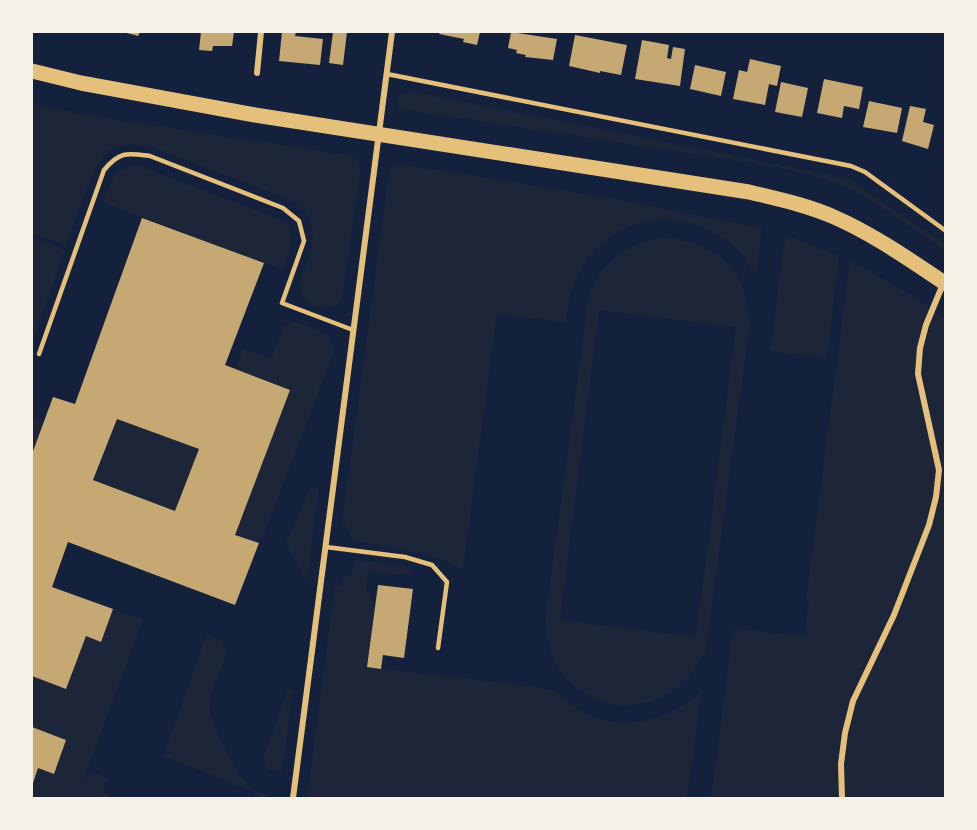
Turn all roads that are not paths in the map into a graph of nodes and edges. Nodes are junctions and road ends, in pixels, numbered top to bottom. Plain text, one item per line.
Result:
1 (261, 32) edge
2 (392, 32) edge
3 (32, 71) edge
4 (256, 73) dead end
5 (387, 74) junction
6 (378, 134) junction
7 (945, 231) edge
8 (945, 283) edge
9 (353, 330) junction
10 (39, 354) dead end
11 (326, 547) junction
12 (438, 648) dead end
13 (293, 798) edge
14 (842, 798) edge

1 - 4 street
2 - 5 street
3 - 6 main road
5 - 6 street
5 - 7 lane
6 - 8 main road
6 - 9 street
8 - 14 street
9 - 10 lane
9 - 11 street
11 - 12 lane
11 - 13 street

